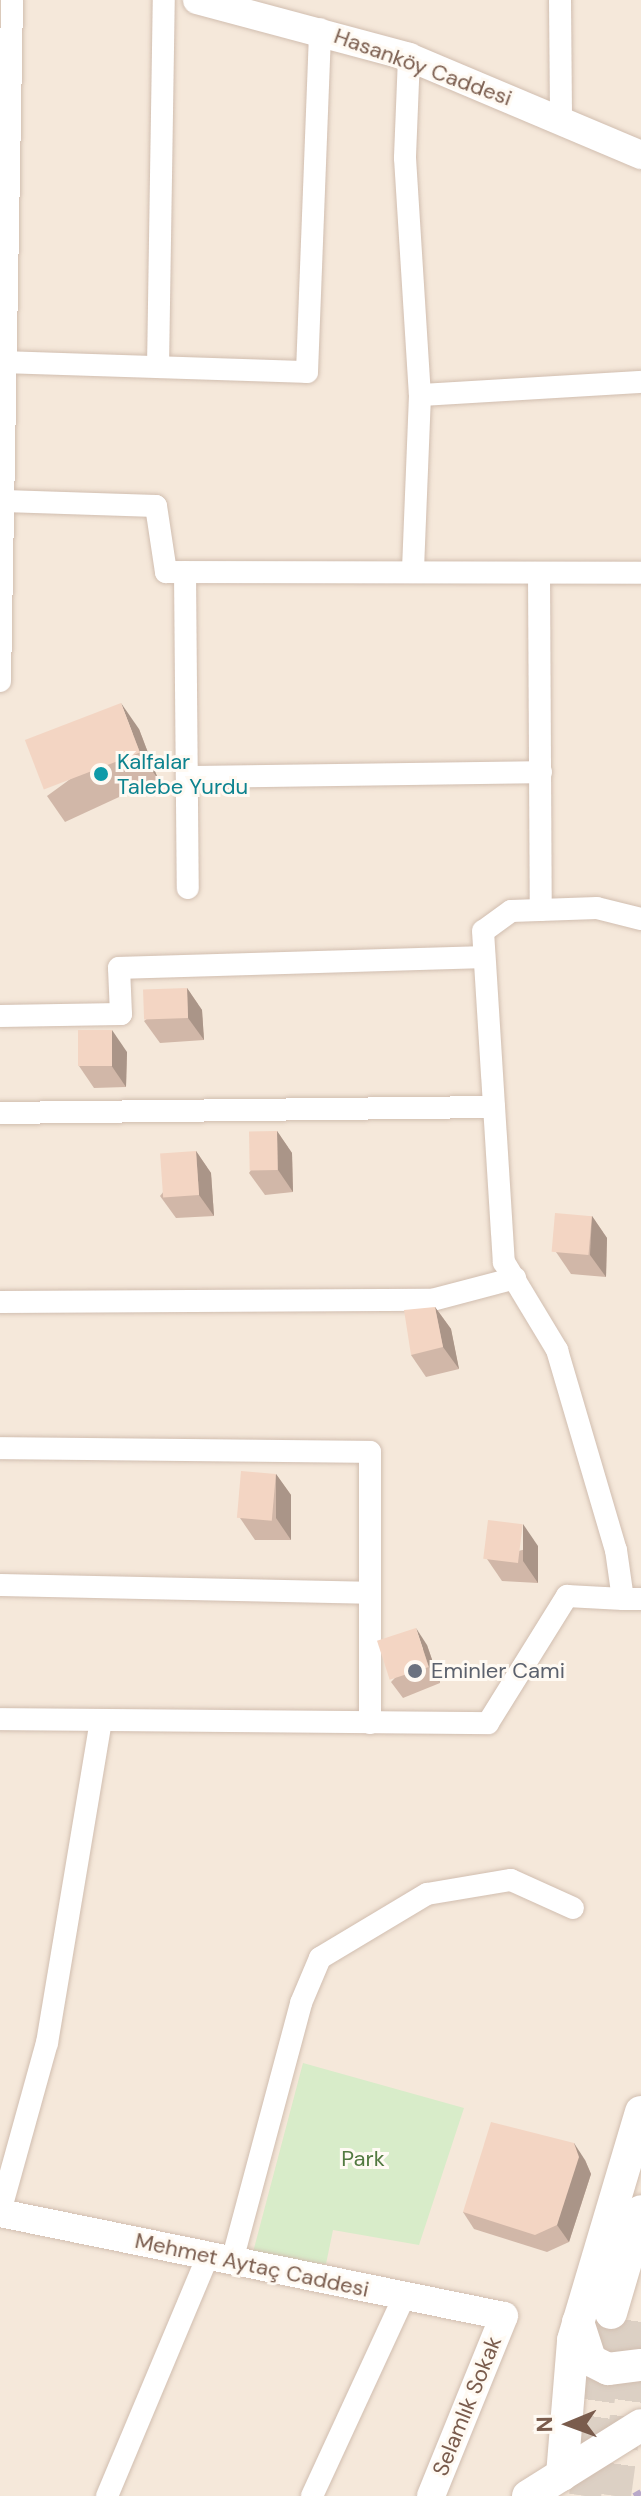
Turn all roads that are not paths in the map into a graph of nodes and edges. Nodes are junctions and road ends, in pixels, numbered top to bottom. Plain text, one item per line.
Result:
1 (12, 0) edge
2 (164, 0) edge
3 (197, 0) edge
4 (560, 0) edge
5 (230, 3) edge
6 (320, 29) junction
7 (409, 57) junction
8 (561, 120) junction
9 (641, 155) edge
10 (5, 362) junction
11 (158, 367) junction
12 (641, 382) edge
13 (420, 395) junction
14 (4, 501) junction
15 (185, 572) junction
16 (413, 572) junction
17 (539, 573) junction
18 (641, 573) edge
19 (0, 647) edge
20 (0, 681) edge
21 (541, 772) junction
22 (187, 777) junction
23 (188, 888) dead end
24 (541, 910) junction
25 (641, 919) edge
26 (484, 957) junction
27 (0, 1016) edge
28 (494, 1107) junction
29 (0, 1113) edge
30 (515, 1278) junction
31 (0, 1302) edge
32 (0, 1448) edge
33 (0, 1585) edge
34 (368, 1593) junction
35 (632, 1599) edge
36 (0, 1719) edge
37 (101, 1721) junction
38 (370, 1723) junction
39 (573, 1908) dead end
40 (641, 2112) edge
41 (641, 2211) edge
42 (0, 2213) edge
43 (220, 2258) junction
44 (404, 2297) junction
45 (611, 2313) tunnel mouth
46 (504, 2316) joint
47 (578, 2318) junction
48 (641, 2365) edge
49 (564, 2424) junction
50 (641, 2425) edge
51 (562, 2475) junction
52 (107, 2496) edge
53 (312, 2496) edge
54 (431, 2496) edge
55 (525, 2496) edge

1 - 10 street
2 - 11 street
3 - 5 street, Hasanköy Caddesi
4 - 8 street
5 - 6 street, Hasanköy Caddesi
6 - 7 street, Hasanköy Caddesi
6 - 11 street
7 - 8 street, Hasanköy Caddesi
7 - 13 street
8 - 9 street, Hasanköy Caddesi
10 - 11 street
10 - 14 street
12 - 13 street
13 - 16 street
14 - 15 street
14 - 19 street
15 - 16 street
15 - 22 street
16 - 17 street
17 - 18 street
17 - 21 street
19 - 20 street
21 - 22 street
21 - 24 street
22 - 23 street
24 - 25 street
24 - 26 street
26 - 27 street
26 - 28 street
28 - 29 street
28 - 30 street
30 - 31 street
30 - 35 street
32 - 34 street
33 - 34 street
34 - 38 street
35 - 38 street
36 - 37 street
37 - 38 street
37 - 42 street
39 - 43 street
40 - 47 main road
41 - 45 main road
42 - 43 street, Mehmet Aytaç Caddesi
43 - 44 street, Mehmet Aytaç Caddesi
43 - 52 street
44 - 46 street, Mehmet Aytaç Caddesi
44 - 53 street
46 - 54 street, Selamlık Sokak
47 - 48 main road
47 - 49 main road
49 - 51 main road
49 - 55 main road
50 - 51 main road
51 - 55 main road

